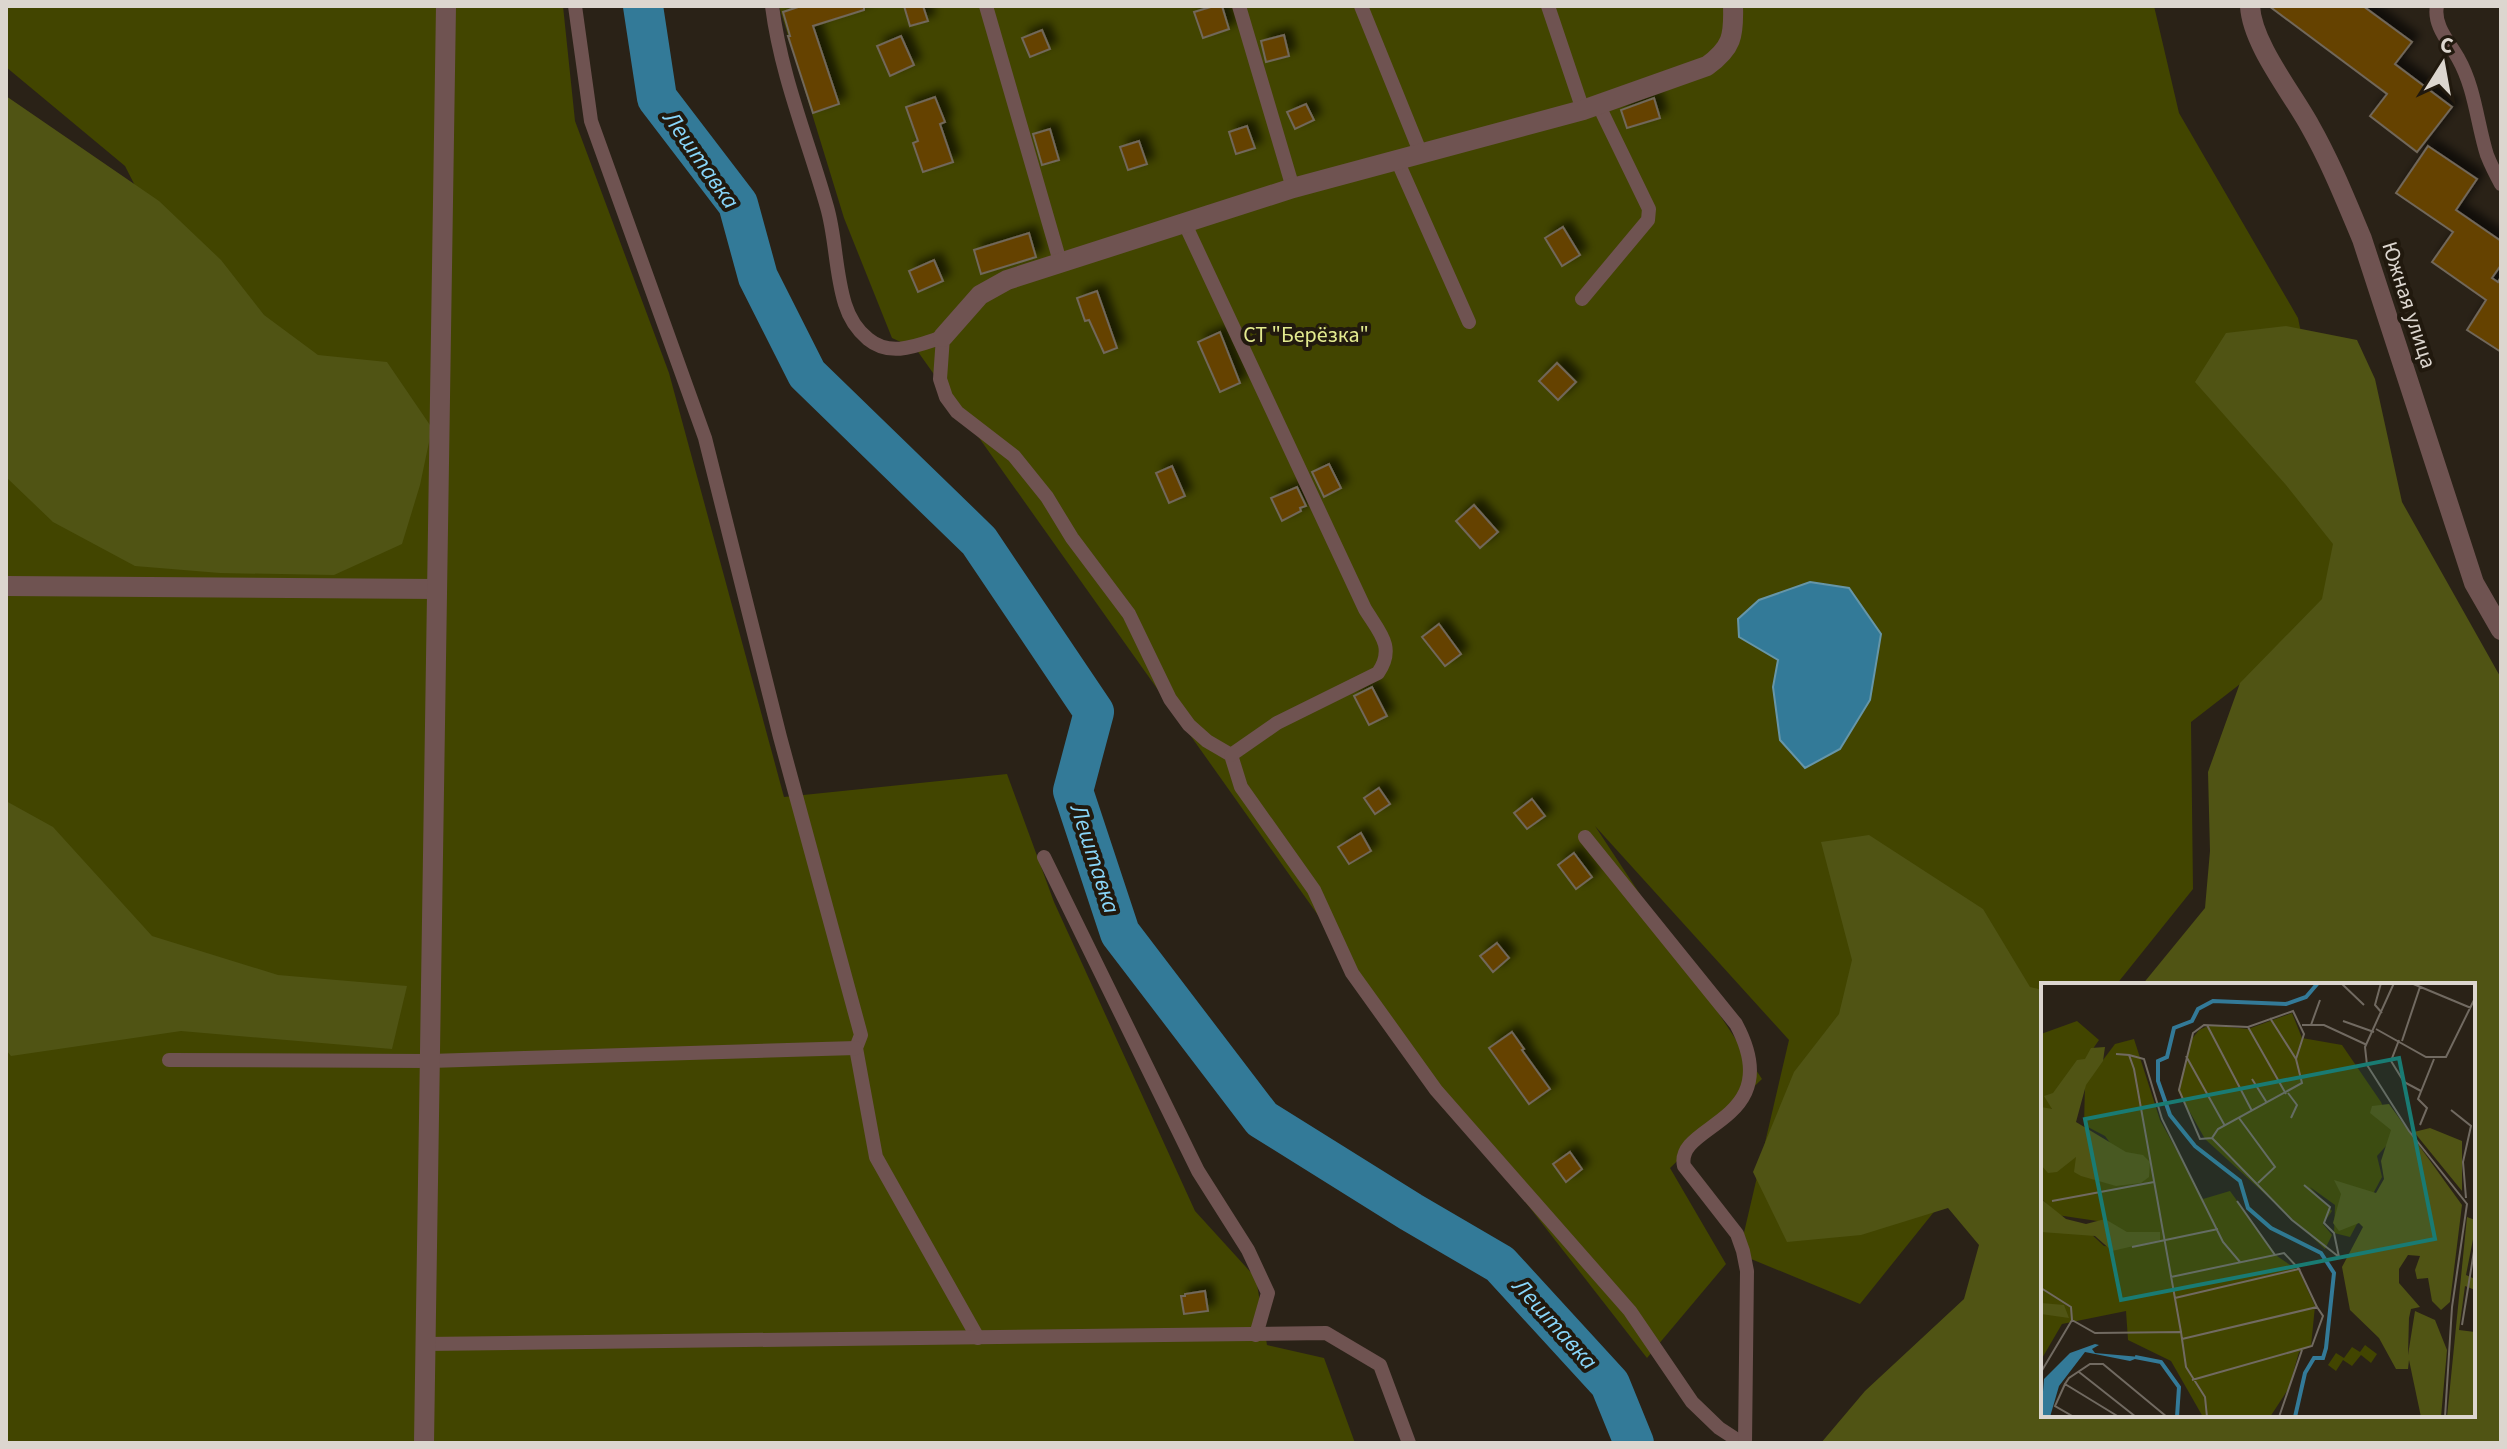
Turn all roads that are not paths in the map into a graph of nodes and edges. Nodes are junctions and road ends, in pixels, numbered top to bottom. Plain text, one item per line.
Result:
1 (446, 6) edge
2 (575, 6) edge
3 (772, 6) edge
4 (986, 6) edge
5 (1239, 6) edge
6 (1361, 6) edge
7 (1548, 6) edge
8 (1733, 6) edge
9 (2250, 6) edge
10 (2437, 6) edge
11 (1590, 107) junction
12 (1421, 154) junction
13 (1397, 160) junction
14 (2501, 184) edge
15 (1293, 188) junction
16 (1185, 224) junction
17 (1061, 265) junction
18 (1582, 299) dead end
19 (1469, 322) dead end
20 (943, 337) junction
21 (6, 586) edge
22 (437, 589) junction
23 (2501, 630) edge
24 (1231, 755) junction
25 (1585, 837) dead end
26 (1044, 857) dead end
27 (856, 1048) junction
28 (169, 1060) dead end
29 (430, 1061) junction
30 (1256, 1335) junction
31 (978, 1338) junction
32 (425, 1344) junction
33 (424, 1443) edge
34 (1409, 1443) edge
35 (1744, 1443) edge

1 - 22 street
2 - 27 lane
3 - 20 lane
4 - 17 lane
5 - 15 lane
6 - 12 lane
7 - 11 lane
8 - 11 street
9 - 23 street, Южная улица
10 - 14 lane
11 - 12 street
11 - 18 lane
12 - 13 street
13 - 15 street
13 - 19 lane
15 - 16 street
16 - 17 street
16 - 24 lane
17 - 20 street
20 - 24 lane
21 - 22 street
22 - 29 street
24 - 35 lane
25 - 35 lane
26 - 30 lane
27 - 29 lane
27 - 31 lane
28 - 29 lane
29 - 32 street
30 - 31 lane
30 - 34 lane
31 - 32 lane
32 - 33 street

